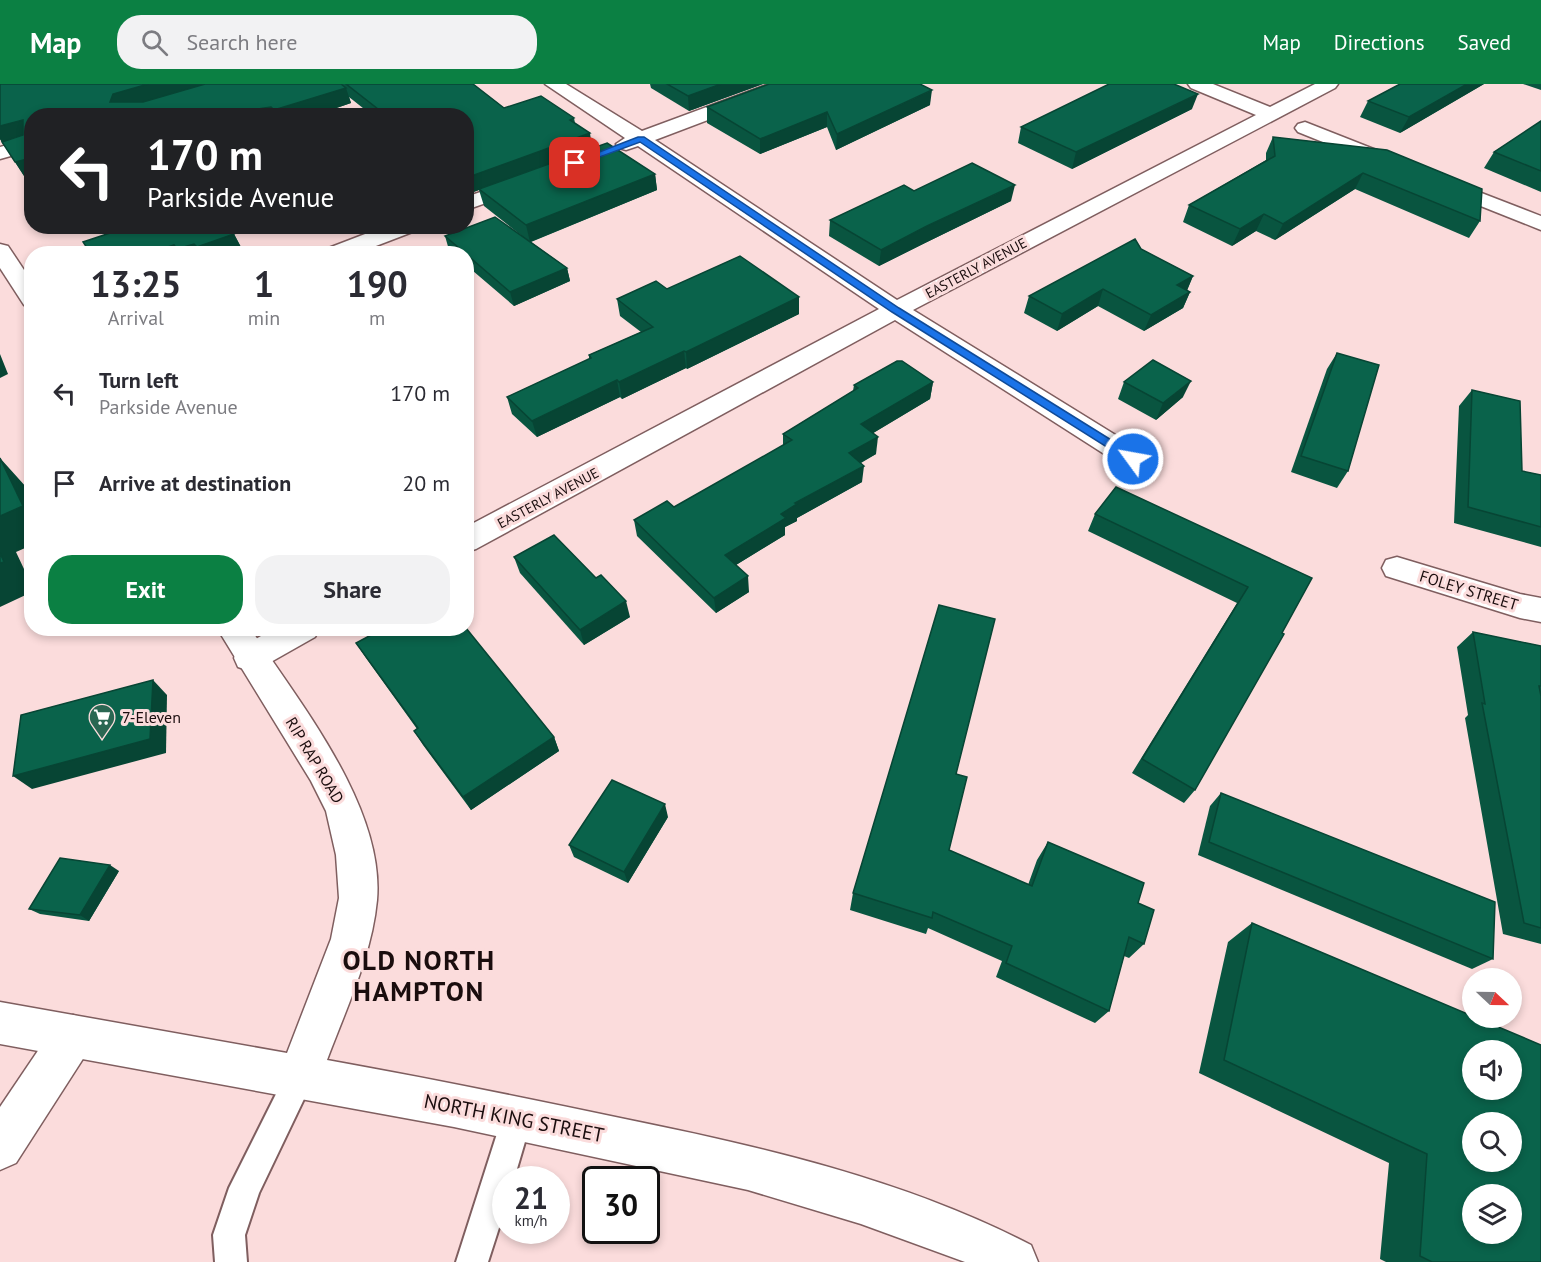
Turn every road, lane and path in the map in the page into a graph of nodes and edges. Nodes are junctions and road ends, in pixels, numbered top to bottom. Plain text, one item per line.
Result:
1 (554, 84) edge
2 (786, 84) edge
3 (1197, 84) edge
4 (1329, 84) edge
5 (1271, 114) junction
6 (1305, 128) dead end
7 (641, 139) junction
8 (24, 146) edge
9 (608, 151) edge
10 (0, 153) edge
11 (543, 176) edge
12 (474, 201) edge
13 (1541, 224) edge
14 (385, 234) edge
15 (355, 246) edge
16 (0, 251) edge
17 (24, 288) edge
18 (896, 310) junction
19 (1133, 459) dead end
20 (474, 537) edge
21 (1397, 568) dead end
22 (1541, 610) edge
23 (271, 636) edge
24 (242, 643) edge
25 (0, 1023) edge
26 (73, 1036) junction
27 (300, 1076) junction
28 (517, 1118) junction
29 (0, 1147) edge
30 (982, 1257) edge
31 (231, 1262) edge
32 (471, 1262) edge

1 - 7 street
2 - 7 street
3 - 5 street
4 - 5 street, EASTERLY AVENUE
5 - 18 street, EASTERLY AVENUE
6 - 13 street
7 - 9 street
7 - 18 street
8 - 10 street
11 - 12 street
14 - 15 street
16 - 17 street
18 - 19 street
18 - 20 street, EASTERLY AVENUE
21 - 22 street, FOLEY STREET
23 - 24 street
24 - 27 street, RIP RAP ROAD
25 - 26 street, NORTH KING STREET
26 - 27 street, NORTH KING STREET
26 - 29 street
27 - 28 street, NORTH KING STREET
27 - 31 lane
28 - 30 street, NORTH KING STREET
28 - 32 lane

